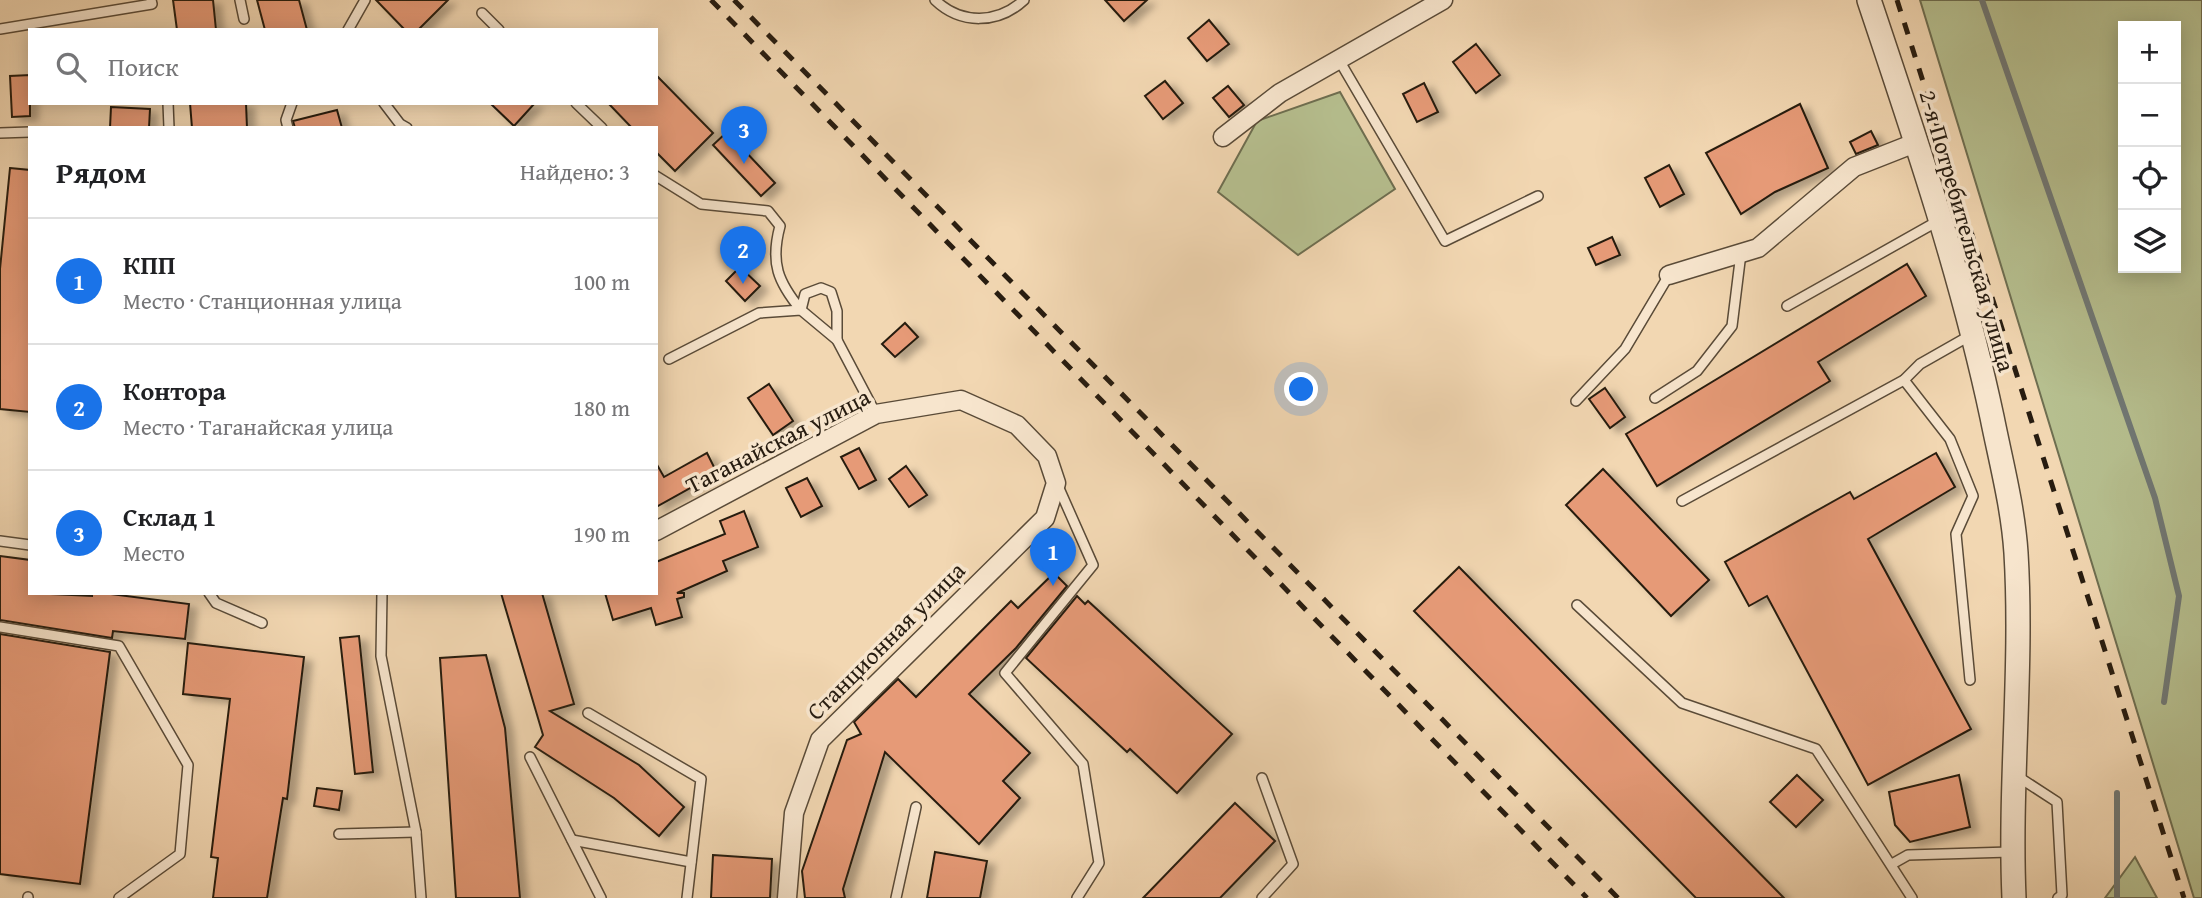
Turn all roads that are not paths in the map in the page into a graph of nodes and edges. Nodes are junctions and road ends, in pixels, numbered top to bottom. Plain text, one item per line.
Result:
1 (151, 0) edge
2 (240, 0) edge
3 (365, 0) edge
4 (935, 0) edge
5 (1024, 0) edge
6 (1443, 0) edge
7 (1870, 0) edge
8 (482, 13) dead end
9 (244, 19) dead end
10 (349, 28) edge
11 (497, 28) edge
12 (0, 29) edge
13 (1339, 60) junction
14 (168, 105) edge
15 (291, 105) edge
16 (386, 105) edge
17 (578, 105) edge
18 (169, 126) edge
19 (288, 126) edge
20 (404, 126) edge
21 (599, 126) edge
22 (28, 132) edge
23 (0, 133) edge
24 (1223, 137) dead end
25 (1915, 143) junction
26 (658, 177) edge
27 (1538, 196) dead end
28 (1939, 220) junction
29 (1741, 253) junction
30 (1669, 275) joint
31 (1787, 306) dead end
32 (802, 310) junction
33 (1974, 334) junction
34 (838, 340) junction
35 (669, 359) dead end
36 (1904, 380) junction
37 (1655, 398) dead end
38 (1576, 401) dead end
39 (876, 414) junction
40 (1056, 483) junction
41 (1682, 501) dead end
42 (658, 530) edge
43 (0, 541) edge
44 (28, 545) edge
45 (210, 595) edge
46 (382, 595) edge
47 (1577, 605) dead end
48 (262, 623) dead end
49 (0, 627) edge
50 (1969, 680) dead end
51 (589, 713) dead end
52 (530, 757) dead end
53 (2013, 774) junction
54 (1262, 778) dead end
55 (916, 807) dead end
56 (416, 832) junction
57 (338, 834) dead end
58 (572, 840) junction
59 (2012, 852) junction
60 (691, 862) junction
61 (1892, 864) junction
62 (119, 898) edge
63 (421, 898) edge
64 (601, 898) edge
65 (687, 898) edge
66 (787, 898) edge
67 (896, 898) edge
68 (1077, 898) edge
69 (1262, 898) edge
70 (1912, 898) edge
71 (2014, 898) edge
72 (2058, 898) edge

1 - 12 lane
2 - 9 lane
3 - 10 lane
4 - 5 lane
6 - 13 street
7 - 25 street, 2-я Потребительская улица
8 - 11 lane
13 - 24 street
13 - 27 lane
14 - 18 lane
15 - 19 lane
16 - 20 lane
17 - 21 lane
22 - 23 lane
25 - 28 street, 2-я Потребительская улица
25 - 29 street
26 - 32 lane
28 - 31 lane
28 - 33 street, 2-я Потребительская улица
29 - 30 street
29 - 37 lane
30 - 38 lane
32 - 34 lane
32 - 34 lane
32 - 35 lane
33 - 36 lane
33 - 53 street, 2-я Потребительская улица
34 - 39 lane
36 - 41 lane
36 - 50 lane
39 - 40 street, Таганайская улица
39 - 42 street, Таганайская улица
40 - 66 street, Станционная улица
40 - 68 lane
43 - 44 lane
45 - 48 lane
46 - 56 lane
47 - 61 lane
49 - 62 lane
51 - 60 lane
52 - 58 lane
53 - 59 street, 2-я Потребительская улица
53 - 72 lane
54 - 69 lane
55 - 67 lane
56 - 57 lane
56 - 63 lane
58 - 60 lane
58 - 64 lane
59 - 61 lane
59 - 71 street, 2-я Потребительская улица
60 - 65 lane
61 - 70 lane

